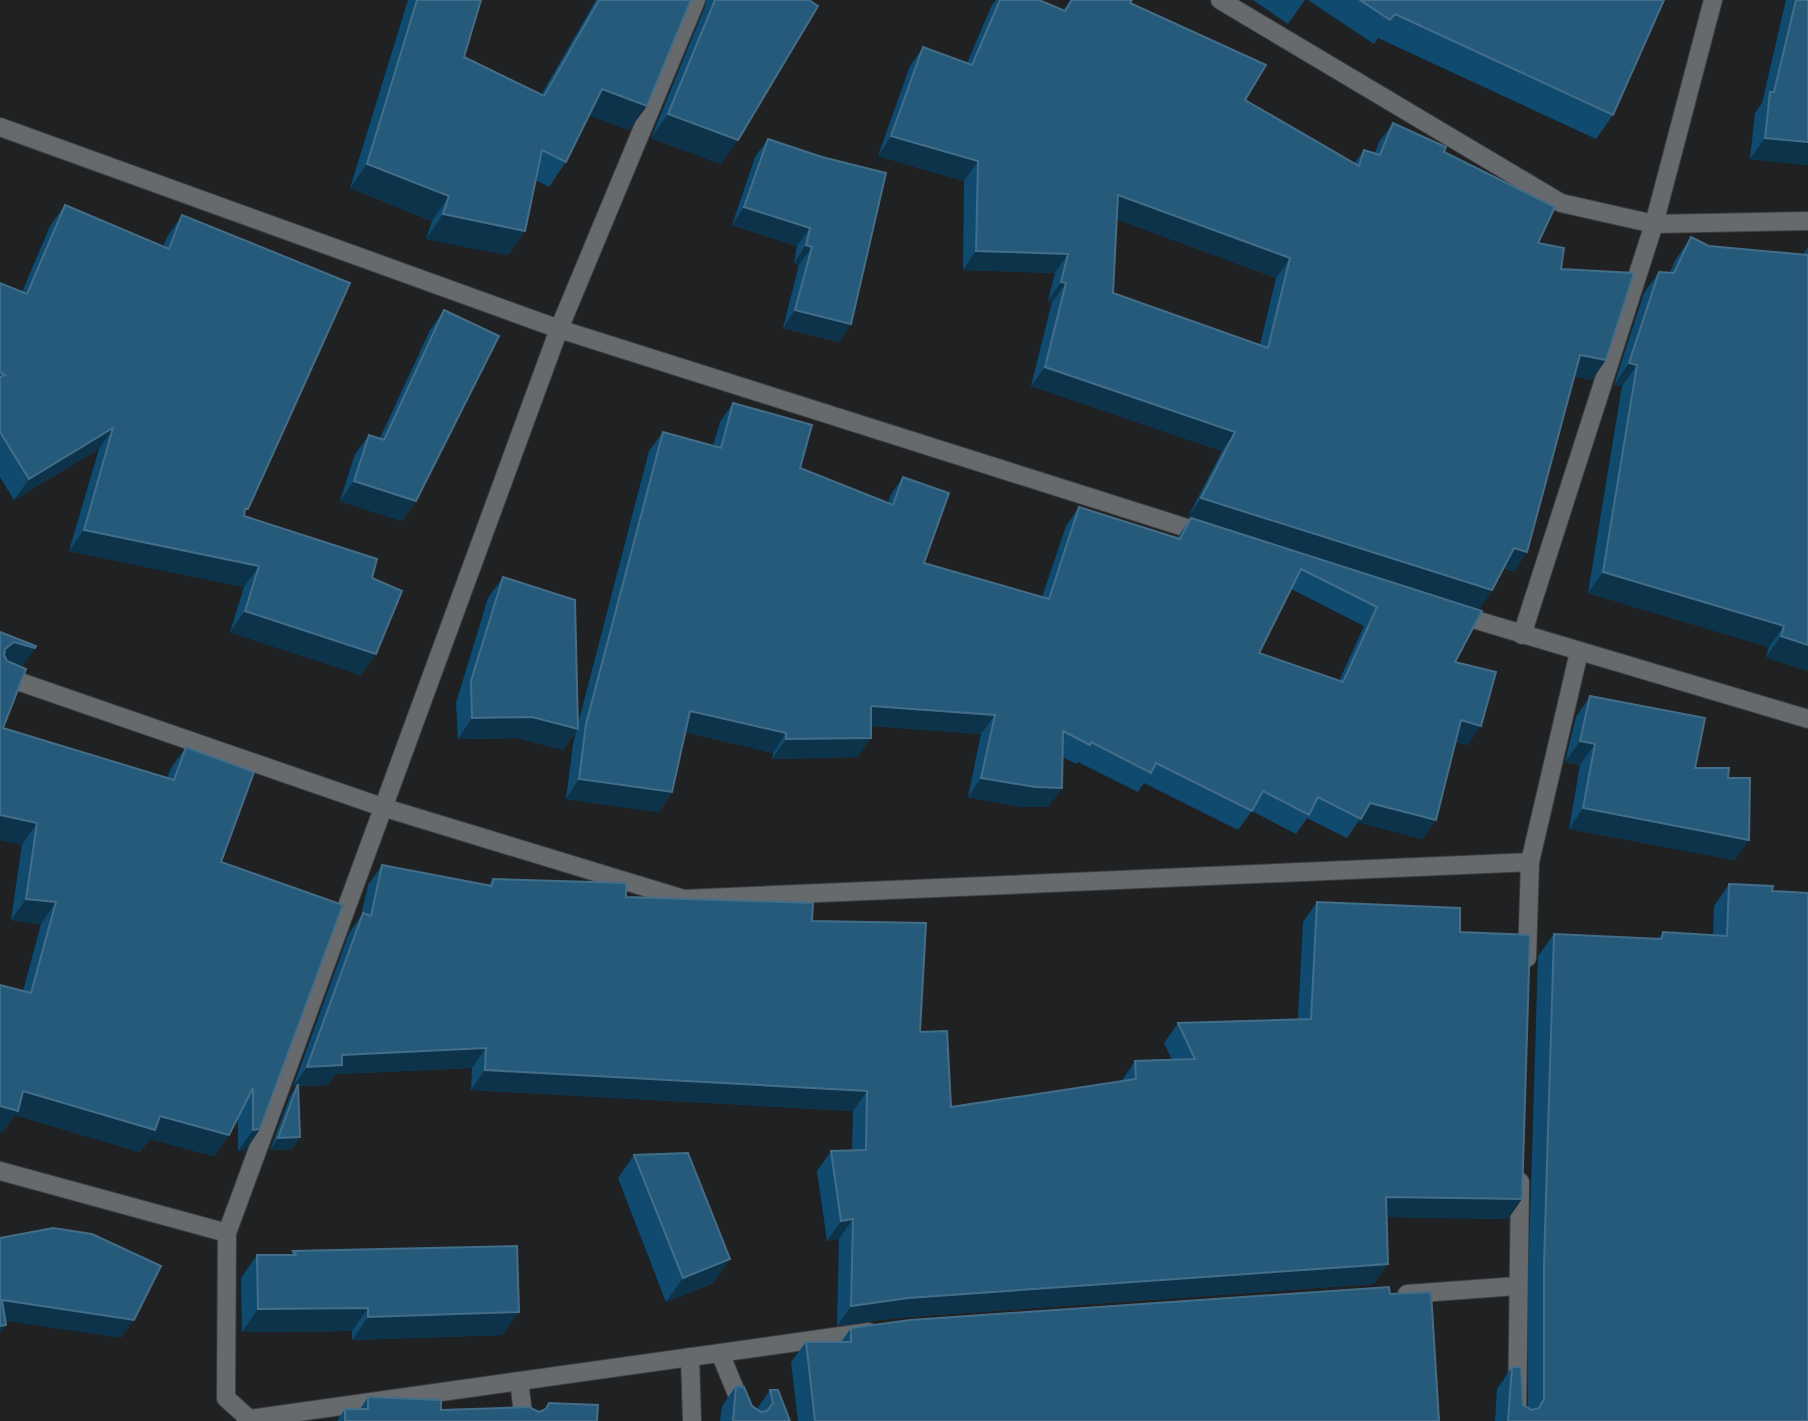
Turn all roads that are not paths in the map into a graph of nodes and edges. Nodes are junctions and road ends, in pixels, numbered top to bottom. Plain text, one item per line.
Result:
1 (696, 0) edge
2 (1220, 0) edge
3 (1713, 0) edge
4 (0, 127) edge
5 (1808, 221) edge
6 (1654, 224) junction
7 (559, 330) junction
8 (1232, 543) edge
9 (1443, 610) edge
10 (1522, 635) junction
11 (1578, 652) junction
12 (0, 676) edge
13 (1808, 719) edge
14 (382, 807) junction
15 (1530, 862) junction
16 (1527, 972) edge
17 (1521, 1163) edge
18 (0, 1171) edge
19 (227, 1233) junction
20 (1517, 1286) junction
21 (1392, 1295) edge
22 (881, 1331) edge
23 (720, 1353) junction
24 (690, 1357) junction
25 (519, 1381) junction
26 (248, 1420) edge
27 (524, 1421) edge
28 (692, 1421) edge
29 (748, 1421) edge
30 (1517, 1421) edge

1 - 7 street
2 - 6 street
3 - 6 street
4 - 7 street
5 - 6 street
6 - 10 street
7 - 8 street
7 - 14 street
9 - 10 street
10 - 11 street
11 - 13 street
11 - 15 street
12 - 14 street
14 - 15 street
14 - 19 street
15 - 16 street
17 - 20 street
18 - 19 street
19 - 26 street
20 - 21 street
20 - 30 street
22 - 23 street
23 - 24 street
23 - 29 street
24 - 25 street
24 - 28 street
25 - 26 street
25 - 27 street

